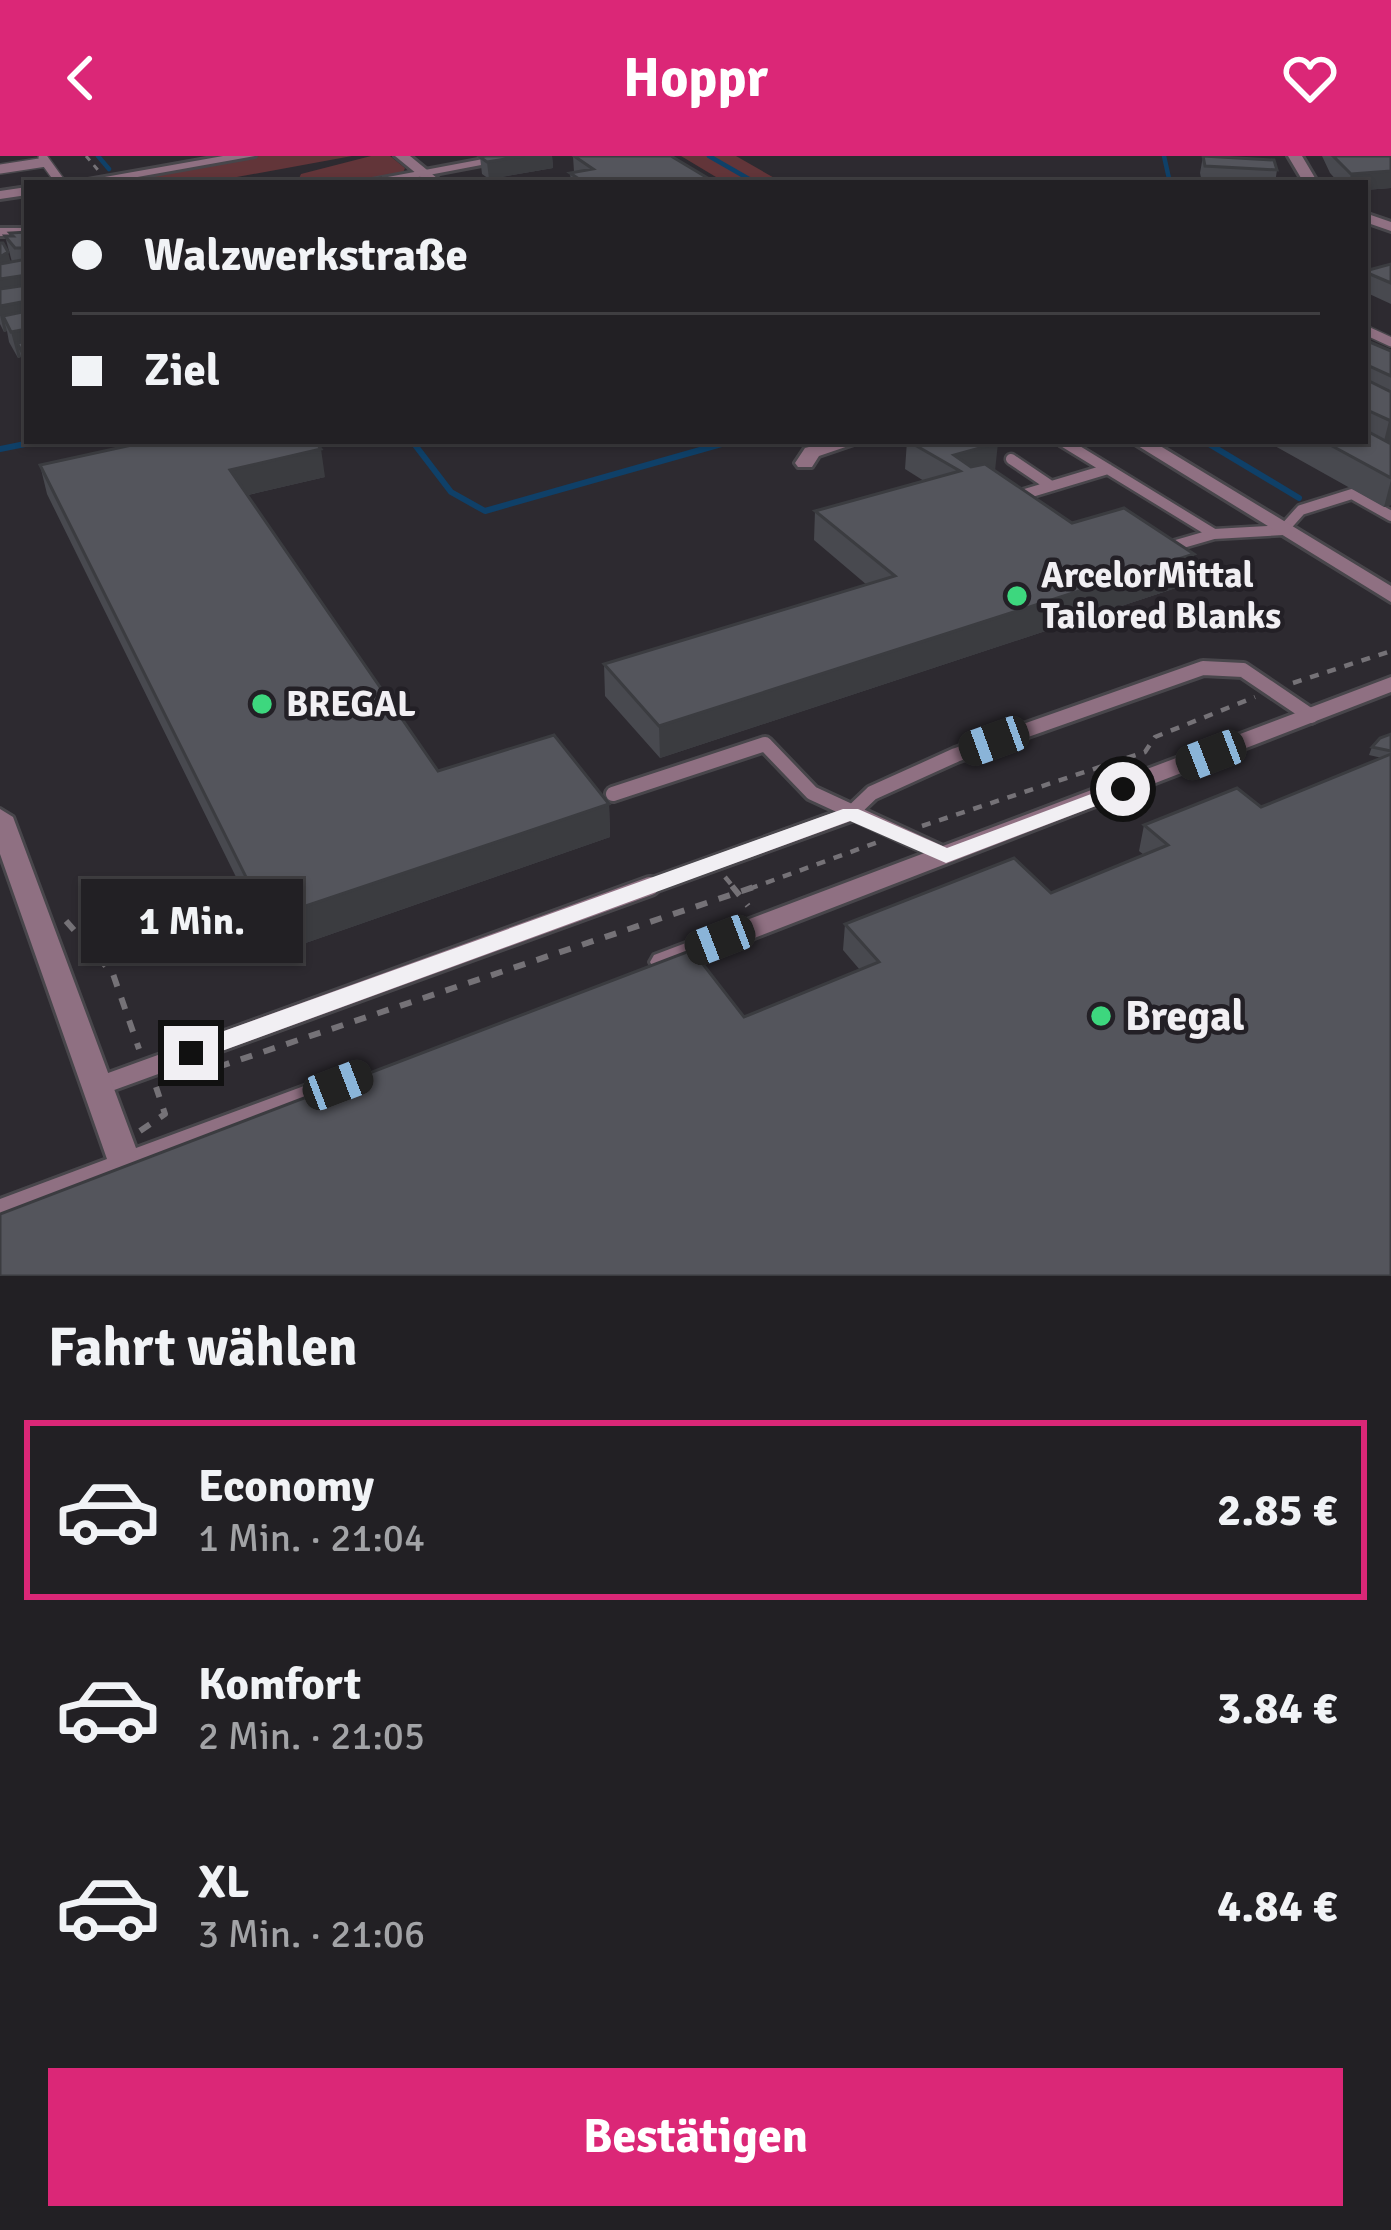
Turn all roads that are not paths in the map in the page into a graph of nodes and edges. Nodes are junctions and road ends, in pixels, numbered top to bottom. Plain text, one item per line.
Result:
1 (248, 156) edge
2 (402, 156) edge
3 (522, 156) edge
4 (44, 159) edge
5 (0, 169) edge
6 (430, 178) edge
7 (97, 180) edge
8 (843, 444) edge
9 (1067, 444) edge
10 (1143, 444) edge
11 (1011, 459) dead end
12 (805, 463) dead end
13 (1108, 469) junction
14 (1051, 486) junction
15 (1013, 497) edge
16 (1391, 516) edge
17 (1283, 530) junction
18 (1214, 534) junction
19 (1169, 547) edge
20 (1391, 595) edge
21 (1391, 684) edge
22 (1311, 716) junction
23 (613, 794) dead end
24 (850, 814) junction
25 (0, 817) edge
26 (7, 856) edge
27 (946, 856) junction
28 (631, 974) edge
29 (346, 1082) edge
30 (97, 1087) junction
31 (126, 1165) junction
32 (0, 1214) edge

1 - 7 street
2 - 6 street
3 - 6 street
4 - 5 lane
8 - 12 street
9 - 13 lane
10 - 17 street
11 - 14 lane
13 - 14 lane
13 - 18 lane
14 - 15 lane
16 - 17 lane
17 - 18 lane
17 - 20 street
18 - 19 lane
21 - 22 street
22 - 24 lane
22 - 27 street
23 - 24 lane
24 - 27 lane
24 - 30 lane
25 - 26 street
26 - 30 street
27 - 28 street
29 - 31 street
30 - 31 street
31 - 32 street

